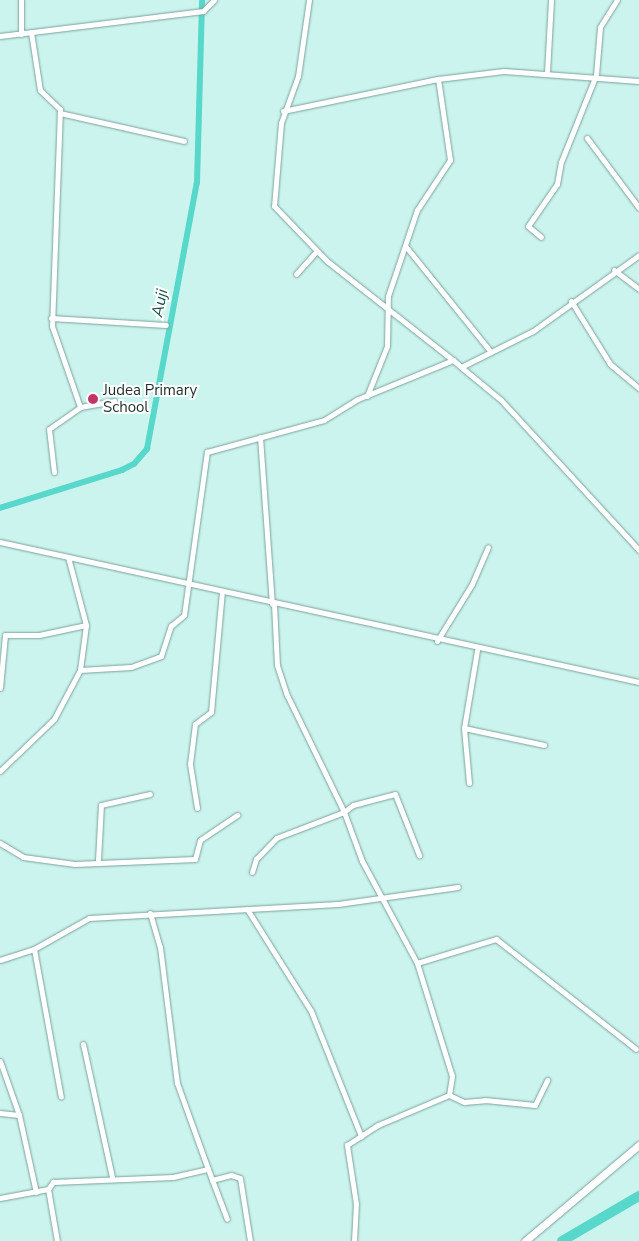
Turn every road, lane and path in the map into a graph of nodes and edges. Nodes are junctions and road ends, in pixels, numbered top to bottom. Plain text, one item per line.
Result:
1 (21, 0) edge
2 (214, 0) edge
3 (309, 0) edge
4 (551, 0) edge
5 (617, 0) edge
6 (31, 32) junction
7 (21, 34) junction
8 (0, 36) edge
9 (547, 72) junction
10 (596, 75) junction
11 (438, 79) junction
12 (639, 81) edge
13 (284, 111) junction
14 (60, 113) junction
15 (587, 138) dead end
16 (184, 141) dead end
17 (639, 208) edge
18 (541, 238) dead end
19 (407, 248) junction
20 (317, 251) junction
21 (639, 255) edge
22 (614, 270) junction
23 (296, 274) dead end
24 (639, 289) edge
25 (571, 302) junction
26 (391, 314) junction
27 (51, 318) junction
28 (166, 325) dead end
29 (491, 352) junction
30 (453, 360) junction
31 (461, 367) junction
32 (639, 388) edge
33 (367, 396) junction
34 (114, 401) dead end
35 (80, 406) junction
36 (260, 437) junction
37 (54, 472) dead end
38 (0, 542) edge
39 (488, 547) dead end
40 (639, 550) edge
41 (68, 557) junction
42 (188, 585) junction
43 (222, 592) junction
44 (273, 604) junction
45 (86, 625) junction
46 (437, 641) junction
47 (476, 650) junction
48 (80, 670) junction
49 (639, 682) edge
50 (0, 688) edge
51 (464, 728) junction
52 (544, 745) dead end
53 (0, 771) edge
54 (468, 783) dead end
55 (150, 794) dead end
56 (196, 808) dead end
57 (344, 812) junction
58 (237, 815) dead end
59 (1, 845) edge
60 (419, 855) dead end
61 (98, 860) junction
62 (252, 872) dead end
63 (458, 887) dead end
64 (382, 899) junction
65 (247, 909) junction
66 (150, 913) junction
67 (34, 949) junction
68 (0, 960) edge
69 (417, 964) junction
70 (83, 1044) dead end
71 (636, 1049) dead end
72 (0, 1061) edge
73 (547, 1080) dead end
74 (449, 1095) junction
75 (61, 1097) dead end
76 (0, 1113) edge
77 (19, 1115) junction
78 (361, 1136) junction
79 (639, 1145) edge
80 (208, 1168) junction
81 (112, 1177) junction
82 (212, 1180) junction
83 (48, 1189) junction
84 (36, 1192) junction
85 (0, 1198) edge
86 (227, 1219) dead end
87 (57, 1241) edge
88 (250, 1241) edge
89 (354, 1241) edge
90 (525, 1241) edge

1 - 7 street
2 - 6 street
3 - 13 street
4 - 9 street
5 - 10 street
6 - 7 street
6 - 14 street
7 - 8 street
9 - 10 street
9 - 11 street
10 - 12 street
10 - 18 street
11 - 13 street
11 - 19 street
13 - 20 street
14 - 16 street
14 - 27 street
15 - 17 street
19 - 26 street
19 - 29 street
20 - 23 street
20 - 26 street
21 - 22 street
22 - 24 street
22 - 25 street
25 - 29 street
25 - 32 street
26 - 30 street
26 - 33 street
27 - 28 street
27 - 35 street
29 - 31 street
30 - 31 street
30 - 33 street
31 - 40 street
33 - 36 street
34 - 35 street
35 - 37 street
36 - 42 street
36 - 44 street
38 - 41 street
39 - 46 street
41 - 42 street
41 - 45 street
42 - 43 street
42 - 48 street
43 - 44 street
43 - 56 street
44 - 46 street
44 - 57 street
45 - 48 street
45 - 50 street
46 - 47 street
47 - 49 street
47 - 51 street
48 - 53 street
51 - 52 street
51 - 54 street
55 - 61 street
57 - 60 street
57 - 62 street
57 - 64 street
58 - 61 street
59 - 61 street
63 - 64 street
64 - 65 street
64 - 69 street
65 - 66 street
65 - 78 street
66 - 67 street
66 - 80 street
67 - 68 street
67 - 75 street
69 - 71 street
69 - 74 street
70 - 81 street
72 - 77 street
73 - 74 street
74 - 78 street
76 - 77 street
77 - 84 street
78 - 89 street
79 - 90 main road
80 - 81 street
80 - 82 street
81 - 83 street
82 - 86 street
82 - 88 street
83 - 84 street
83 - 87 street
84 - 85 street

